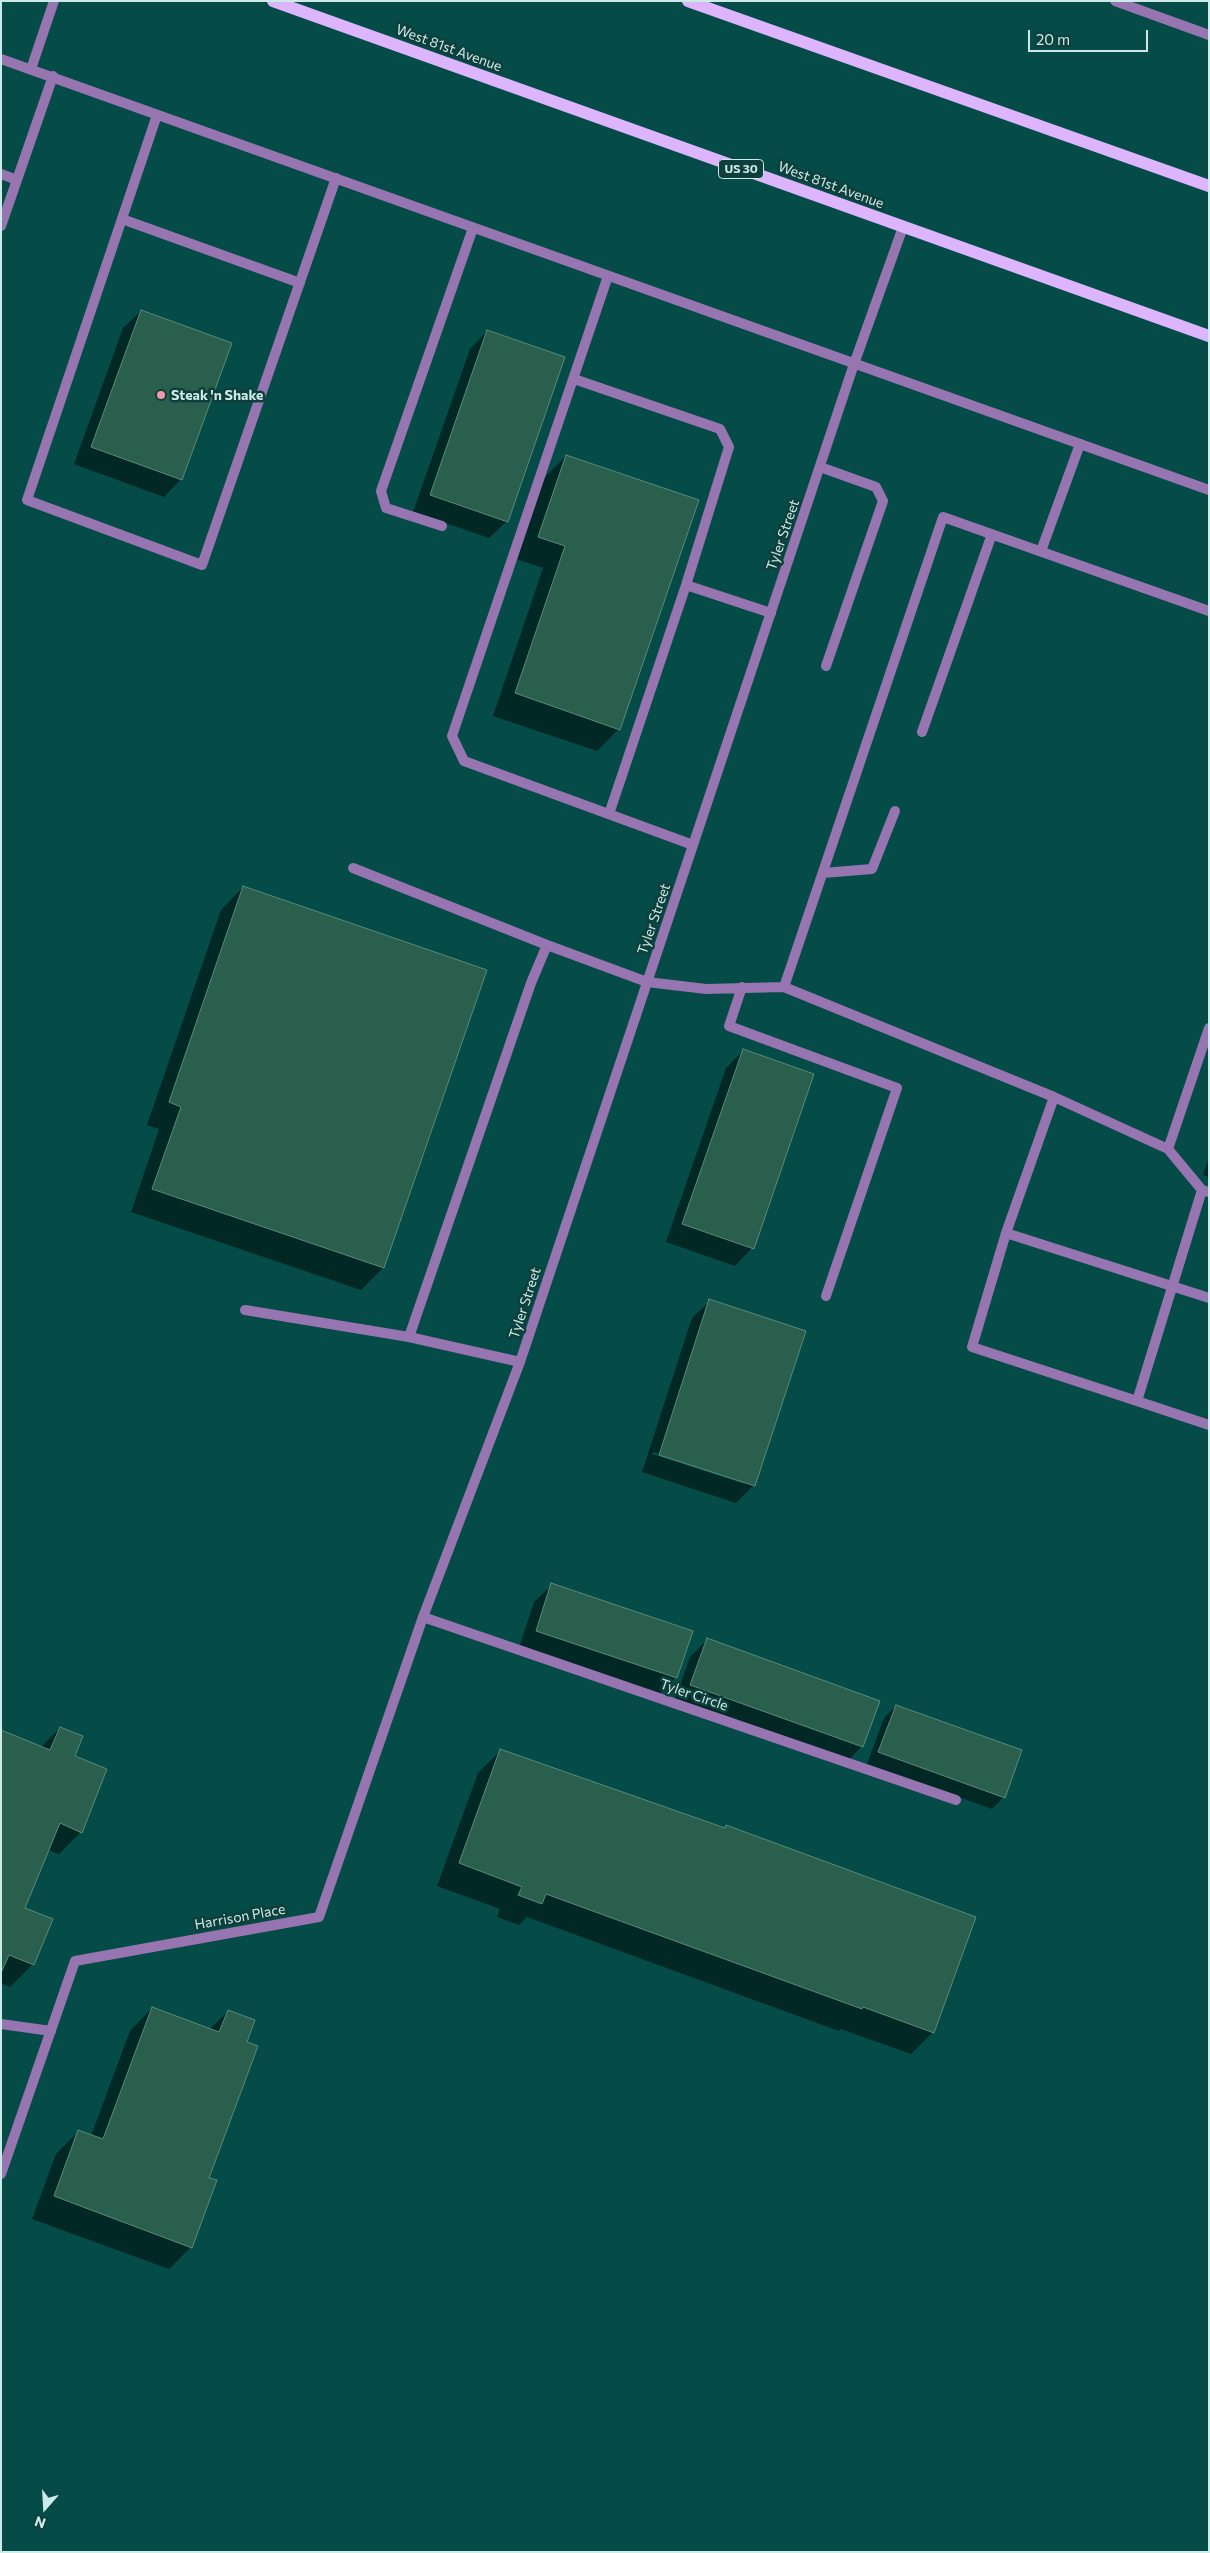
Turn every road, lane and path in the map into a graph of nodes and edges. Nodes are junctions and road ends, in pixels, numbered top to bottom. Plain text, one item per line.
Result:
1 (54, 1) edge
2 (273, 1) edge
3 (688, 1) edge
4 (1115, 1) edge
5 (1209, 35) edge
6 (1, 59) edge
7 (31, 69) junction
8 (53, 76) junction
9 (157, 115) junction
10 (1, 174) edge
11 (336, 178) junction
12 (18, 180) junction
13 (1209, 186) edge
14 (122, 219) junction
15 (1, 226) edge
16 (903, 227) junction
17 (473, 228) junction
18 (608, 276) junction
19 (300, 283) junction
20 (1209, 336) edge
21 (854, 364) junction
22 (574, 379) junction
23 (1080, 444) junction
24 (820, 467) junction
25 (1209, 490) edge
26 (442, 526) dead end
27 (992, 534) junction
28 (1041, 551) junction
29 (686, 585) junction
30 (1209, 610) edge
31 (771, 613) junction
32 (826, 666) dead end
33 (922, 732) dead end
34 (895, 811) dead end
35 (608, 814) junction
36 (693, 845) junction
37 (353, 868) dead end
38 (822, 873) junction
39 (547, 945) junction
40 (647, 982) junction
41 (742, 987) junction
42 (784, 987) junction
43 (1209, 1028) edge
44 (1054, 1097) junction
45 (1168, 1149) junction
46 (1205, 1191) edge
47 (1006, 1234) junction
48 (1172, 1286) junction
49 (826, 1296) dead end
50 (1209, 1298) edge
51 (245, 1310) dead end
52 (410, 1336) junction
53 (520, 1362) junction
54 (1137, 1401) junction
55 (1209, 1425) edge
56 (424, 1617) junction
57 (956, 1800) dead end
58 (1, 2024) edge
59 (51, 2032) junction
60 (1, 2174) edge

1 - 7 street
2 - 16 main road, West 81st Avenue / US 30
3 - 13 main road
4 - 5 street
6 - 7 street
7 - 8 street
8 - 9 street
8 - 12 street
9 - 11 street
9 - 14 street
10 - 12 street
11 - 17 street
11 - 19 street
12 - 15 street
14 - 19 street
14 - 19 street
16 - 20 main road, West 81st Avenue / US 30
16 - 21 street, Tyler Street
17 - 18 street
17 - 26 street
18 - 21 street
18 - 22 street
21 - 23 street
21 - 24 street, Tyler Street
22 - 29 street
22 - 35 street
23 - 25 street
23 - 28 street
24 - 31 street, Tyler Street
24 - 32 street
27 - 28 street
27 - 33 street
27 - 38 street
28 - 30 street
29 - 31 street
29 - 35 street
31 - 36 street, Tyler Street
34 - 38 street
35 - 36 street
36 - 40 street, Tyler Street
37 - 39 street
38 - 42 street
39 - 40 street
39 - 52 street
40 - 41 street
40 - 53 street, Tyler Street
41 - 42 street
41 - 49 street
42 - 44 street
43 - 45 street
44 - 45 street
44 - 47 street
45 - 46 street
46 - 48 street
47 - 48 street
47 - 54 street
48 - 50 street
48 - 54 street
51 - 52 street
52 - 53 street
53 - 56 street, Tyler Street
54 - 55 street
56 - 57 street, Tyler Circle
56 - 59 street, Harrison Place
58 - 59 street
59 - 60 street, Harrison Place

